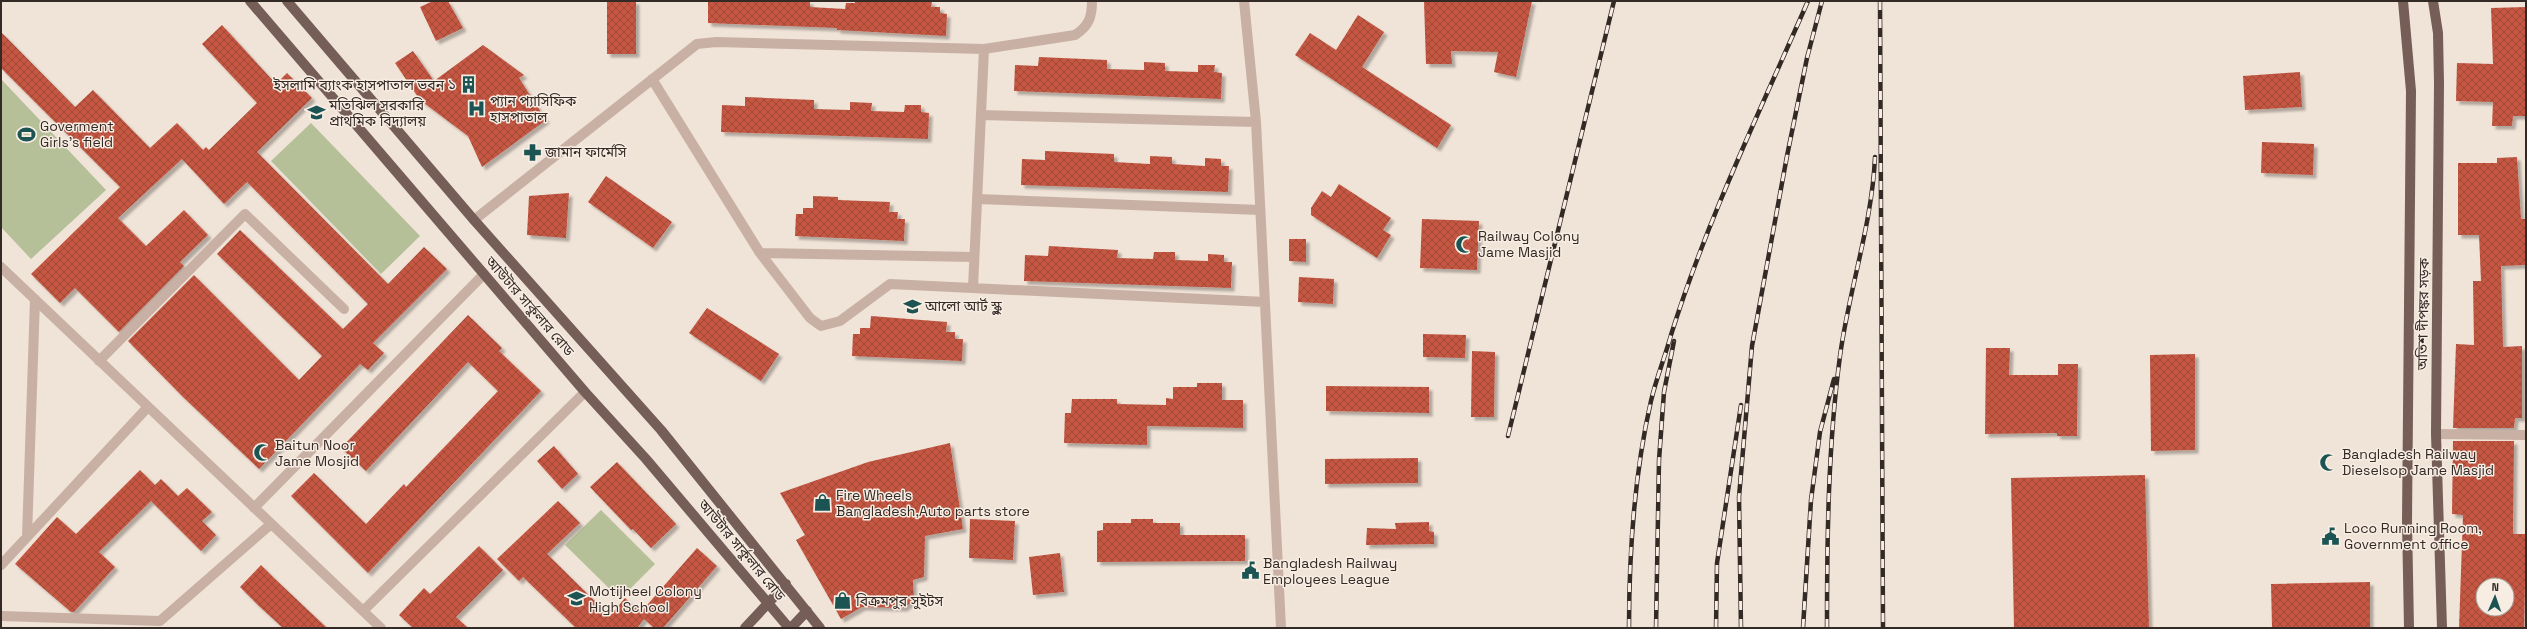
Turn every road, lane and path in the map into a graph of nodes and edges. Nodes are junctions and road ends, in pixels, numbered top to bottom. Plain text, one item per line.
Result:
1 (250, 1) edge
2 (287, 1) edge
3 (1092, 1) edge
4 (1244, 1) edge
5 (2403, 1) edge
6 (2433, 1) edge
7 (984, 48) junction
8 (652, 79) junction
9 (981, 115) junction
10 (1256, 122) junction
11 (977, 199) junction
12 (1260, 210) junction
13 (474, 220) junction
14 (760, 252) junction
15 (974, 257) junction
16 (1, 267) edge
17 (484, 274) junction
18 (973, 288) junction
19 (35, 299) junction
20 (1265, 302) junction
21 (344, 309) dead end
22 (99, 361) junction
23 (585, 392) junction
24 (147, 408) junction
25 (2436, 434) junction
26 (2526, 435) edge
27 (254, 508) junction
28 (271, 524) junction
29 (27, 537) junction
30 (1, 565) edge
31 (786, 584) junction
32 (768, 602) junction
33 (363, 611) junction
34 (807, 611) junction
35 (1, 616) edge
36 (381, 628) edge
37 (745, 628) edge
38 (790, 628) edge
39 (820, 628) edge
40 (1281, 628) edge
41 (2409, 628) edge
42 (2442, 628) edge

1 - 17 main road, আউটার সার্কুলার রোড
2 - 13 main road, আউটার সার্কুলার রোড
3 - 7 street
4 - 10 street
5 - 41 main road, অতিশ দীপঙ্কর সড়ক
6 - 25 main road, অতিশ দীপঙ্কর সড়ক
7 - 8 street
7 - 9 street
8 - 13 street
8 - 14 street
9 - 10 street
9 - 11 street
10 - 12 street
11 - 12 street
11 - 15 street
12 - 20 street
13 - 31 main road, আউটার সার্কুলার রোড
14 - 15 street
14 - 18 street
15 - 18 street
16 - 19 street
17 - 23 main road, আউটার সার্কুলার রোড
17 - 27 street
18 - 20 street
19 - 22 street
19 - 29 street
20 - 40 street
21 - 22 street
22 - 24 street
23 - 32 main road, আউটার সার্কুলার রোড
23 - 33 street
24 - 27 street
24 - 29 street
25 - 26 street
25 - 42 main road, অতিশ দীপঙ্কর সড়ক
27 - 28 street
28 - 33 street
28 - 35 street
29 - 30 street
31 - 32 main road
31 - 34 main road, আউটার সার্কুলার রোড
32 - 37 main road
32 - 38 main road, আউটার সার্কুলার রোড
33 - 36 street
34 - 38 main road
34 - 39 main road, আউটার সার্কুলার রোড

